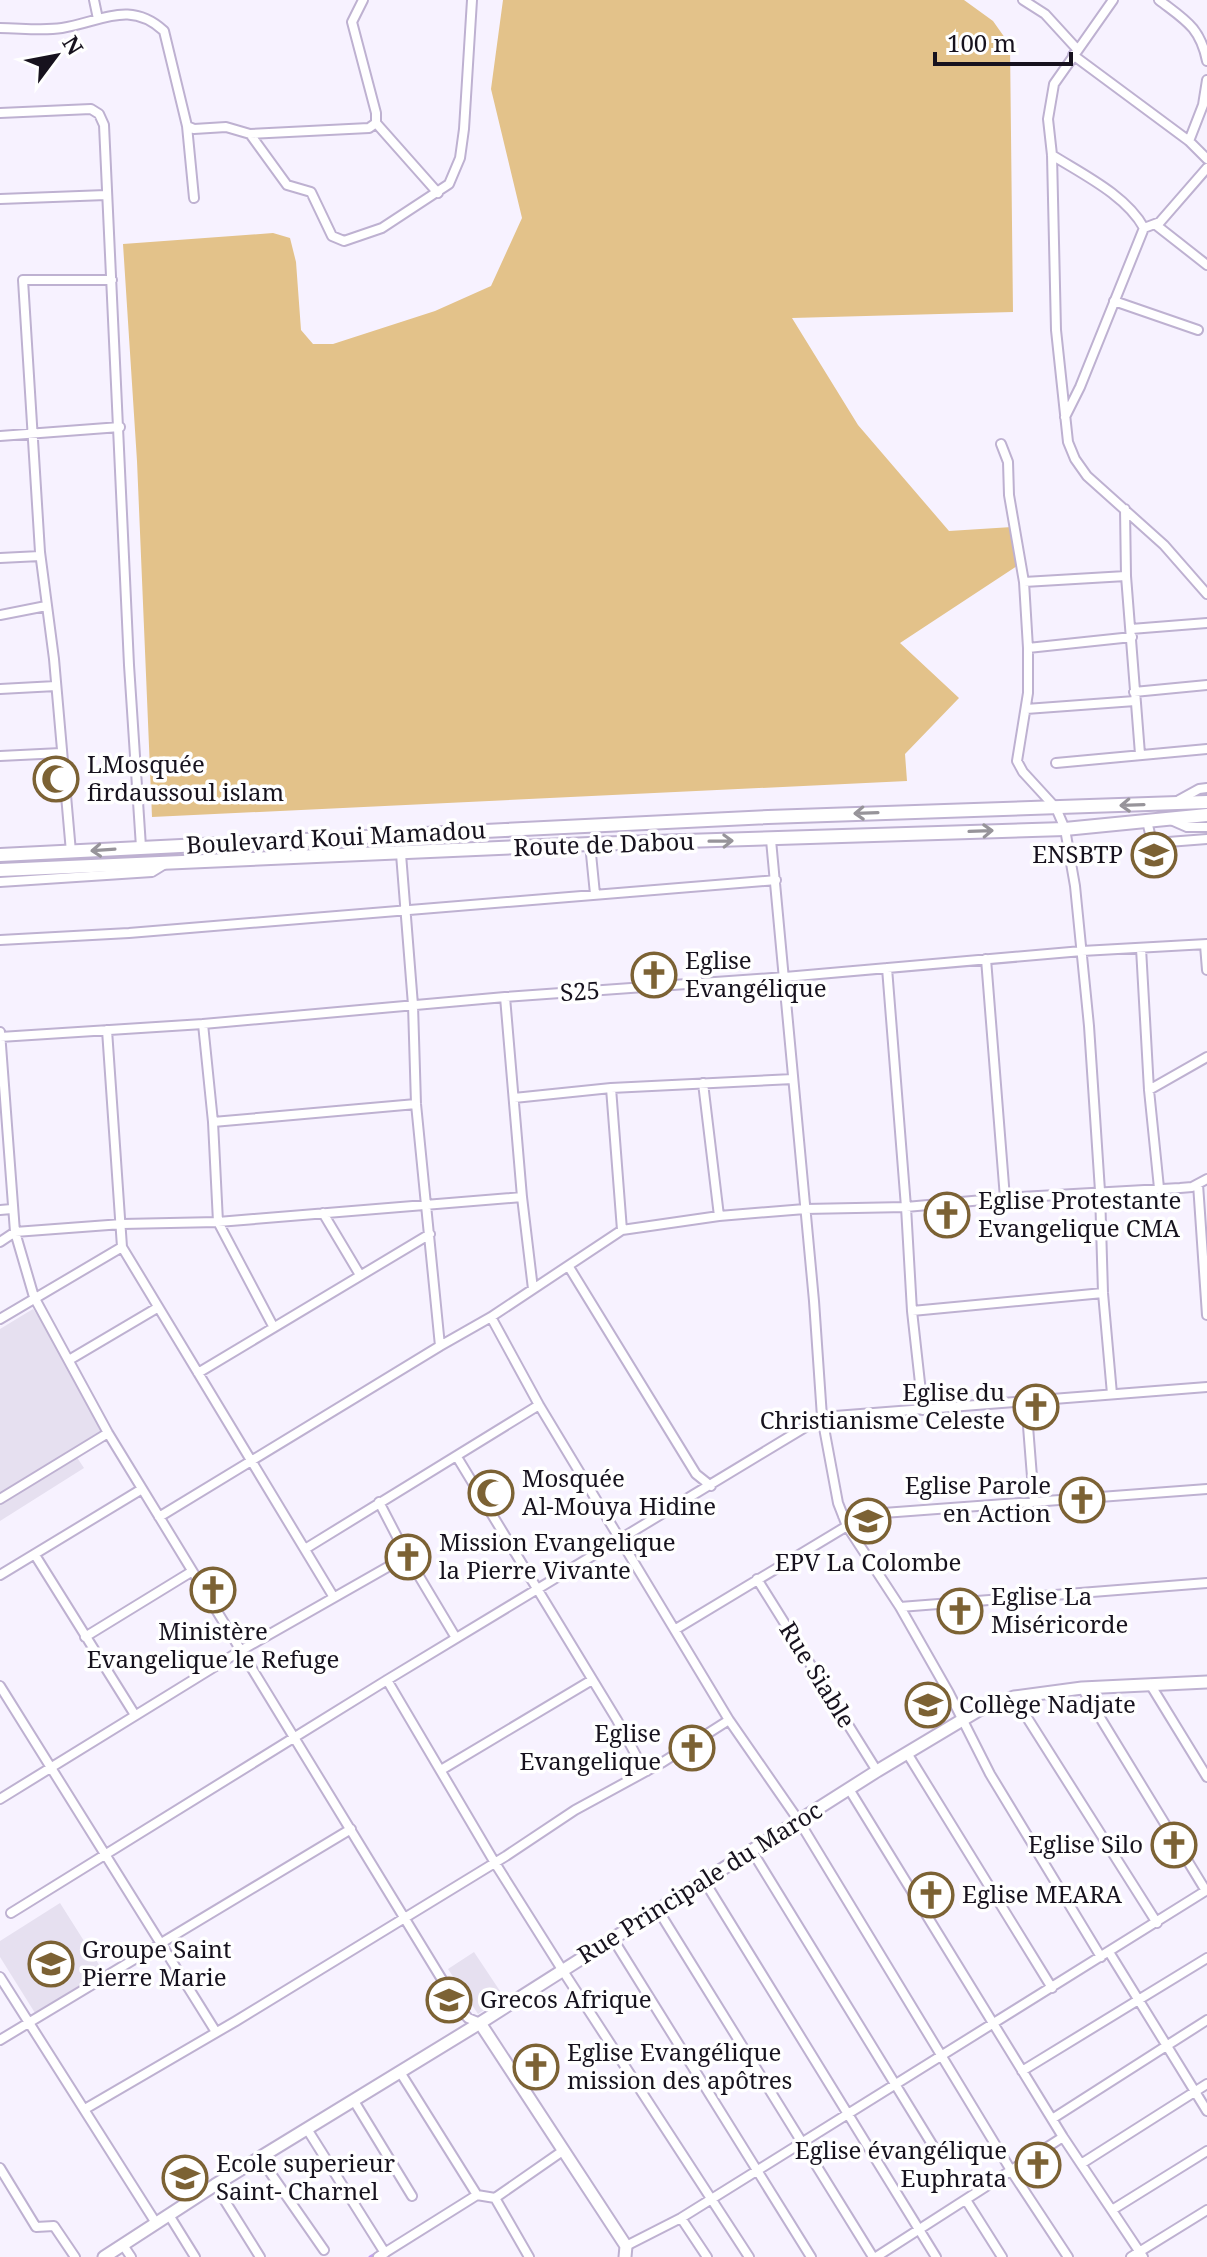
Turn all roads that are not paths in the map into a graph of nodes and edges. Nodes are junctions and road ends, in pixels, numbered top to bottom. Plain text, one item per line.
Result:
1 (94, 0) edge
2 (114, 0) edge
3 (363, 0) edge
4 (472, 0) edge
5 (1023, 0) edge
6 (1113, 0) edge
7 (1159, 0) edge
8 (110, 11) junction
9 (98, 19) junction
10 (0, 28) edge
11 (1075, 52) junction
12 (1207, 61) edge
13 (1207, 80) edge
14 (0, 113) edge
15 (376, 123) junction
16 (187, 126) junction
17 (250, 134) junction
18 (1189, 141) junction
19 (1052, 155) junction
20 (1207, 159) edge
21 (1207, 168) edge
22 (438, 193) junction
23 (106, 195) junction
24 (194, 198) dead end
25 (0, 199) edge
26 (1156, 225) junction
27 (1144, 228) junction
28 (1207, 265) edge
29 (112, 280) junction
30 (1114, 301) junction
31 (1198, 330) dead end
32 (1065, 417) junction
33 (120, 427) junction
34 (33, 433) junction
35 (0, 436) edge
36 (1001, 444) dead end
37 (1125, 509) junction
38 (40, 556) junction
39 (0, 558) edge
40 (1126, 576) junction
41 (1024, 582) junction
42 (1207, 594) edge
43 (46, 606) junction
44 (0, 615) edge
45 (1207, 623) edge
46 (1131, 633) junction
47 (1028, 648) junction
48 (1207, 685) edge
49 (56, 686) junction
50 (0, 689) edge
51 (1135, 696) junction
52 (1026, 709) junction
53 (1207, 749) edge
54 (61, 753) junction
55 (1140, 754) junction
56 (0, 756) edge
57 (1056, 763) dead end
58 (1207, 788) edge
59 (1207, 802) edge
60 (1172, 804) junction
61 (1056, 808) junction
62 (1207, 815) edge
63 (1171, 820) junction
64 (1147, 821) junction
65 (1207, 827) edge
66 (1065, 829) junction
67 (1207, 839) edge
68 (771, 840) junction
69 (590, 844) junction
70 (141, 847) junction
71 (71, 852) junction
72 (401, 854) junction
73 (0, 855) edge
74 (168, 862) junction
75 (0, 870) edge
76 (776, 880) junction
77 (0, 882) edge
78 (595, 894) junction
79 (405, 910) junction
80 (0, 940) edge
81 (1206, 944) edge
82 (1141, 948) junction
83 (1082, 951) junction
84 (986, 959) junction
85 (887, 968) junction
86 (1207, 970) edge
87 (785, 977) junction
88 (505, 997) junction
89 (413, 1005) junction
90 (203, 1024) junction
91 (107, 1030) junction
92 (0, 1035) edge
93 (1207, 1057) edge
94 (793, 1079) junction
95 (703, 1083) junction
96 (611, 1088) junction
97 (1149, 1090) junction
98 (514, 1098) junction
99 (416, 1104) junction
100 (3, 1107) edge
101 (213, 1122) junction
102 (4, 1142) edge
103 (1207, 1179) edge
104 (1198, 1184) junction
105 (1159, 1188) junction
106 (1100, 1191) junction
107 (522, 1197) junction
108 (1005, 1198) junction
109 (425, 1203) junction
110 (906, 1207) junction
111 (12, 1209) junction
112 (805, 1209) junction
113 (0, 1210) edge
114 (323, 1213) junction
115 (719, 1216) junction
116 (218, 1222) junction
117 (122, 1224) junction
118 (622, 1230) junction
119 (15, 1232) junction
120 (430, 1234) junction
121 (0, 1242) edge
122 (122, 1247) junction
123 (569, 1267) junction
124 (360, 1275) junction
125 (533, 1289) junction
126 (1103, 1293) junction
127 (34, 1297) junction
128 (157, 1308) junction
129 (912, 1311) junction
130 (1207, 1315) edge
131 (491, 1317) junction
132 (0, 1319) edge
133 (273, 1326) junction
134 (440, 1346) junction
135 (69, 1360) junction
136 (198, 1373) junction
137 (1207, 1387) edge
138 (1112, 1394) junction
139 (1026, 1401) junction
140 (539, 1405) junction
141 (923, 1410) junction
142 (822, 1417) junction
143 (108, 1433) junction
144 (457, 1457) junction
145 (253, 1461) junction
146 (711, 1486) junction
147 (142, 1489) junction
148 (1207, 1489) edge
149 (0, 1499) edge
150 (379, 1502) junction
151 (1034, 1502) junction
152 (159, 1517) junction
153 (845, 1521) junction
154 (622, 1540) junction
155 (305, 1549) junction
156 (35, 1555) junction
157 (407, 1556) junction
158 (191, 1572) junction
159 (0, 1575) edge
160 (757, 1579) junction
161 (1207, 1583) edge
162 (538, 1589) junction
163 (333, 1596) junction
164 (900, 1607) junction
165 (676, 1629) junction
166 (85, 1637) junction
167 (456, 1638) junction
168 (240, 1651) junction
169 (387, 1680) junction
170 (592, 1680) junction
171 (1207, 1682) edge
172 (1150, 1684) junction
173 (0, 1688) edge
174 (1082, 1688) junction
175 (1014, 1697) junction
176 (135, 1715) junction
177 (963, 1719) junction
178 (729, 1720) junction
179 (294, 1738) junction
180 (907, 1753) junction
181 (50, 1769) junction
182 (441, 1770) junction
183 (647, 1771) junction
184 (877, 1771) junction
185 (1207, 1777) edge
186 (849, 1789) junction
187 (0, 1799) edge
188 (799, 1821) junction
189 (351, 1829) junction
190 (752, 1851) junction
191 (106, 1854) junction
192 (495, 1863) junction
193 (705, 1882) junction
194 (1207, 1890) edge
195 (658, 1910) junction
196 (11, 1913) dead end
197 (405, 1916) junction
198 (1157, 1923) junction
199 (613, 1939) junction
200 (161, 1943) junction
201 (1105, 1954) junction
202 (1207, 1958) edge
203 (563, 1971) junction
204 (0, 1977) edge
205 (1052, 1988) junction
206 (1138, 2000) junction
207 (1207, 2020) edge
208 (27, 2022) junction
209 (993, 2022) junction
210 (480, 2023) junction
211 (216, 2032) junction
212 (0, 2040) edge
213 (1166, 2045) junction
214 (939, 2055) junction
215 (1022, 2071) junction
216 (400, 2072) junction
217 (894, 2083) junction
218 (1207, 2084) edge
219 (1194, 2092) junction
220 (354, 2101) junction
221 (85, 2109) junction
222 (1207, 2111) edge
223 (847, 2112) junction
224 (1052, 2119) junction
225 (307, 2129) junction
226 (1063, 2137) junction
227 (803, 2142) junction
228 (564, 2150) junction
229 (1207, 2151) edge
230 (938, 2154) dead end
231 (260, 2158) junction
232 (1081, 2164) junction
233 (0, 2168) edge
234 (757, 2170) junction
235 (1012, 2172) junction
236 (215, 2185) junction
237 (477, 2195) junction
238 (412, 2196) dead end
239 (712, 2197) junction
240 (495, 2198) junction
241 (966, 2200) junction
242 (1112, 2210) junction
243 (1207, 2210) edge
244 (169, 2215) junction
245 (681, 2218) junction
246 (156, 2223) junction
247 (919, 2230) junction
248 (123, 2245) junction
249 (324, 2250) dead end
250 (625, 2252) edge
251 (1142, 2254) edge
252 (381, 2255) edge
253 (75, 2257) edge
254 (104, 2257) edge
255 (131, 2257) edge
256 (195, 2257) edge
257 (260, 2257) edge
258 (529, 2257) edge
259 (707, 2257) edge
260 (749, 2257) edge
261 (811, 2257) edge
262 (874, 2257) edge
263 (936, 2257) edge
264 (1002, 2257) edge
265 (1068, 2257) edge
266 (1131, 2257) edge

1 - 9 street
2 - 8 street
3 - 15 street
4 - 22 street
5 - 11 street
6 - 11 street
7 - 12 street
8 - 9 street
8 - 16 street
9 - 10 street
11 - 18 street
11 - 19 street
13 - 18 street
14 - 23 street
15 - 17 street
15 - 22 street
16 - 17 street
16 - 24 street
17 - 22 street
18 - 20 street
19 - 27 street
19 - 32 street
21 - 26 street
23 - 25 street
23 - 29 street
26 - 27 street
26 - 28 street
27 - 30 street
29 - 33 street
29 - 34 street
30 - 31 street
30 - 32 street
32 - 37 street
33 - 34 street
33 - 70 street
34 - 35 street
34 - 38 street
36 - 41 street
37 - 40 street
37 - 42 street
38 - 39 street
38 - 43 street
40 - 41 street
40 - 46 street
41 - 47 street
43 - 44 street
43 - 49 street
45 - 46 street
46 - 47 street
46 - 51 street
47 - 52 street
48 - 51 street
49 - 50 street
49 - 54 street
51 - 52 street
51 - 55 street
52 - 61 street
53 - 55 street
54 - 56 street
54 - 71 street
55 - 57 street
58 - 60 street
59 - 60 main road
60 -> 61 main road
61 - 66 street
61 -> 70 main road, Boulevard Koui Mamadou
62 - 63 main road, Route de Dabou
63 - 64 main road, Route de Dabou
63 - 65 street
64 - 66 main road, Route de Dabou
64 - 67 street
68 -> 66 main road, Route de Dabou
66 - 83 street
69 -> 68 main road, Route de Dabou
68 - 76 street
69 - 72 main road, Route de Dabou
69 - 78 street
70 -> 71 main road, Boulevard Koui Mamadou
71 - 73 main road, Boulevard Koui Mamadou
72 - 74 main road, Route de Dabou
72 - 79 street
74 - 75 main road, Route de Dabou
74 - 77 street
76 - 78 street
76 - 87 street
78 - 79 street
79 - 80 street
79 - 89 street
81 - 82 street, S25
81 - 86 street
82 - 83 street, S25
82 - 97 street
83 - 84 street, S25
83 - 106 street
84 - 85 street, S25
84 - 108 street
85 - 87 street, S25
85 - 110 street
87 - 88 street, S25
87 - 94 street
88 - 89 street, S25
88 - 98 street
89 - 90 street, S25
89 - 99 street
90 - 91 street, S25
90 - 101 street
91 - 92 street, S25
91 - 117 street
92 - 100 street
93 - 97 street
94 - 95 street
94 - 112 street
95 - 96 street
95 - 115 street
96 - 98 street
96 - 118 street
97 - 105 street
98 - 107 street
99 - 101 street
99 - 109 street
100 - 102 street
101 - 116 street
102 - 111 street
103 - 104 street
104 - 105 street
104 - 130 street
105 - 106 street
106 - 108 street
106 - 126 street
107 - 109 street
107 - 125 street
108 - 110 street
109 - 114 street
109 - 120 street
110 - 112 street
110 - 129 street
111 - 113 street
111 - 119 street
112 - 115 street
112 - 142 street
114 - 116 street
114 - 124 street
115 - 118 street
116 - 117 street
116 - 133 street
117 - 119 street
117 - 122 street
118 - 123 street
119 - 121 street
119 - 127 street
120 - 124 street
120 - 134 street
122 - 127 street
122 - 128 street
123 - 125 street
123 - 146 street
124 - 133 street
125 - 131 street
126 - 129 street
126 - 138 street
127 - 132 street
127 - 135 street
128 - 135 street
128 - 136 street
129 - 141 street
131 - 134 street
131 - 140 street
133 - 136 street
134 - 145 street
135 - 143 street
136 - 145 street
137 - 138 street
138 - 139 street
139 - 141 street
139 - 151 street
140 - 144 street
140 - 154 street
141 - 142 street
142 - 146 street
142 - 153 street
143 - 147 street
143 - 149 street
144 - 150 street
144 - 162 street
145 - 152 street
145 - 155 street
146 - 154 street
147 - 152 street
147 - 156 street
148 - 151 street
150 - 155 street
150 - 157 street
151 - 153 street
152 - 158 street
153 - 160 street
153 - 164 street
154 - 162 street
154 - 165 street
155 - 163 street
156 - 159 street
156 - 166 street
157 - 163 street
157 - 167 street
158 - 166 street
158 - 168 street
160 - 165 street
160 - 184 street, Rue Siable
161 - 164 street
162 - 167 street
162 - 170 street
163 - 168 street
164 - 177 street
165 - 178 street
166 - 176 street
167 - 169 street
168 - 176 street
168 - 179 street
169 - 179 street
169 - 182 street
170 - 182 street
170 - 183 street
171 - 172 street, Rue Principale du Maroc
172 - 174 street, Rue Principale du Maroc
172 - 185 street
173 - 181 street
174 - 175 street, Rue Principale du Maroc
174 - 194 street
175 - 177 street, Rue Principale du Maroc
175 - 198 street
176 - 181 street
177 - 180 street, Rue Principale du Maroc
177 - 201 street
178 - 183 street
178 - 188 street
179 - 189 street
179 - 191 street
180 - 184 street, Rue Principale du Maroc
180 - 205 street
181 - 187 street
181 - 191 street
182 - 192 street
183 - 192 street
184 - 186 street, Rue Principale du Maroc
186 - 188 street, Rue Principale du Maroc
186 - 209 street
188 - 190 street, Rue Principale du Maroc
188 - 214 street
189 - 197 street
189 - 200 street
190 - 193 street, Rue Principale du Maroc
190 - 217 street
191 - 196 street
191 - 200 street
192 - 197 street
192 - 203 street
193 - 195 street, Rue Principale du Maroc
193 - 223 street
194 - 198 street
195 - 199 street, Rue Principale du Maroc
195 - 227 street
197 - 210 street
197 - 211 street
198 - 201 street
199 - 203 street, Rue Principale du Maroc
199 - 234 street
200 - 208 street
200 - 211 street
201 - 205 street
201 - 206 street
202 - 206 street
203 - 210 street, Rue Principale du Maroc
203 - 239 street
204 - 208 street
205 - 209 street
206 - 213 street
206 - 215 street
207 - 213 street
208 - 212 street
208 - 221 street
209 - 214 street
209 - 215 street
210 - 216 street, Rue Principale du Maroc
210 - 228 street
211 - 221 street
213 - 219 street
213 - 224 street
214 - 217 street
214 - 235 street
215 - 224 street
216 - 220 street, Rue Principale du Maroc
216 - 237 street
217 - 223 street
217 - 230 street
218 - 219 street
219 - 222 street
219 - 232 street
220 - 225 street, Rue Principale du Maroc
220 - 238 street
221 - 246 street
223 - 227 street
223 - 247 street
224 - 226 street
225 - 231 street, Rue Principale du Maroc
225 - 252 street
226 - 232 street
226 - 235 street
227 - 234 street
227 - 262 street
228 - 240 street
228 - 250 street
229 - 242 street
231 - 236 street, Rue Principale du Maroc
231 - 249 street
232 - 242 street
233 - 253 street
234 - 239 street
234 - 261 street
235 - 241 street
235 - 265 street
236 - 244 street, Rue Principale du Maroc
236 - 257 street
237 - 240 street
237 - 252 street
239 - 245 street
239 - 260 street
240 - 258 street
241 - 247 street
241 - 264 street
242 - 251 street
243 - 251 street
244 - 246 street, Rue Principale du Maroc
244 - 256 street
245 - 250 street
245 - 259 street
246 - 248 street, Rue Principale du Maroc
247 - 262 street
247 - 263 street
248 - 254 street, Rue Principale du Maroc
248 - 255 street
251 - 266 street

